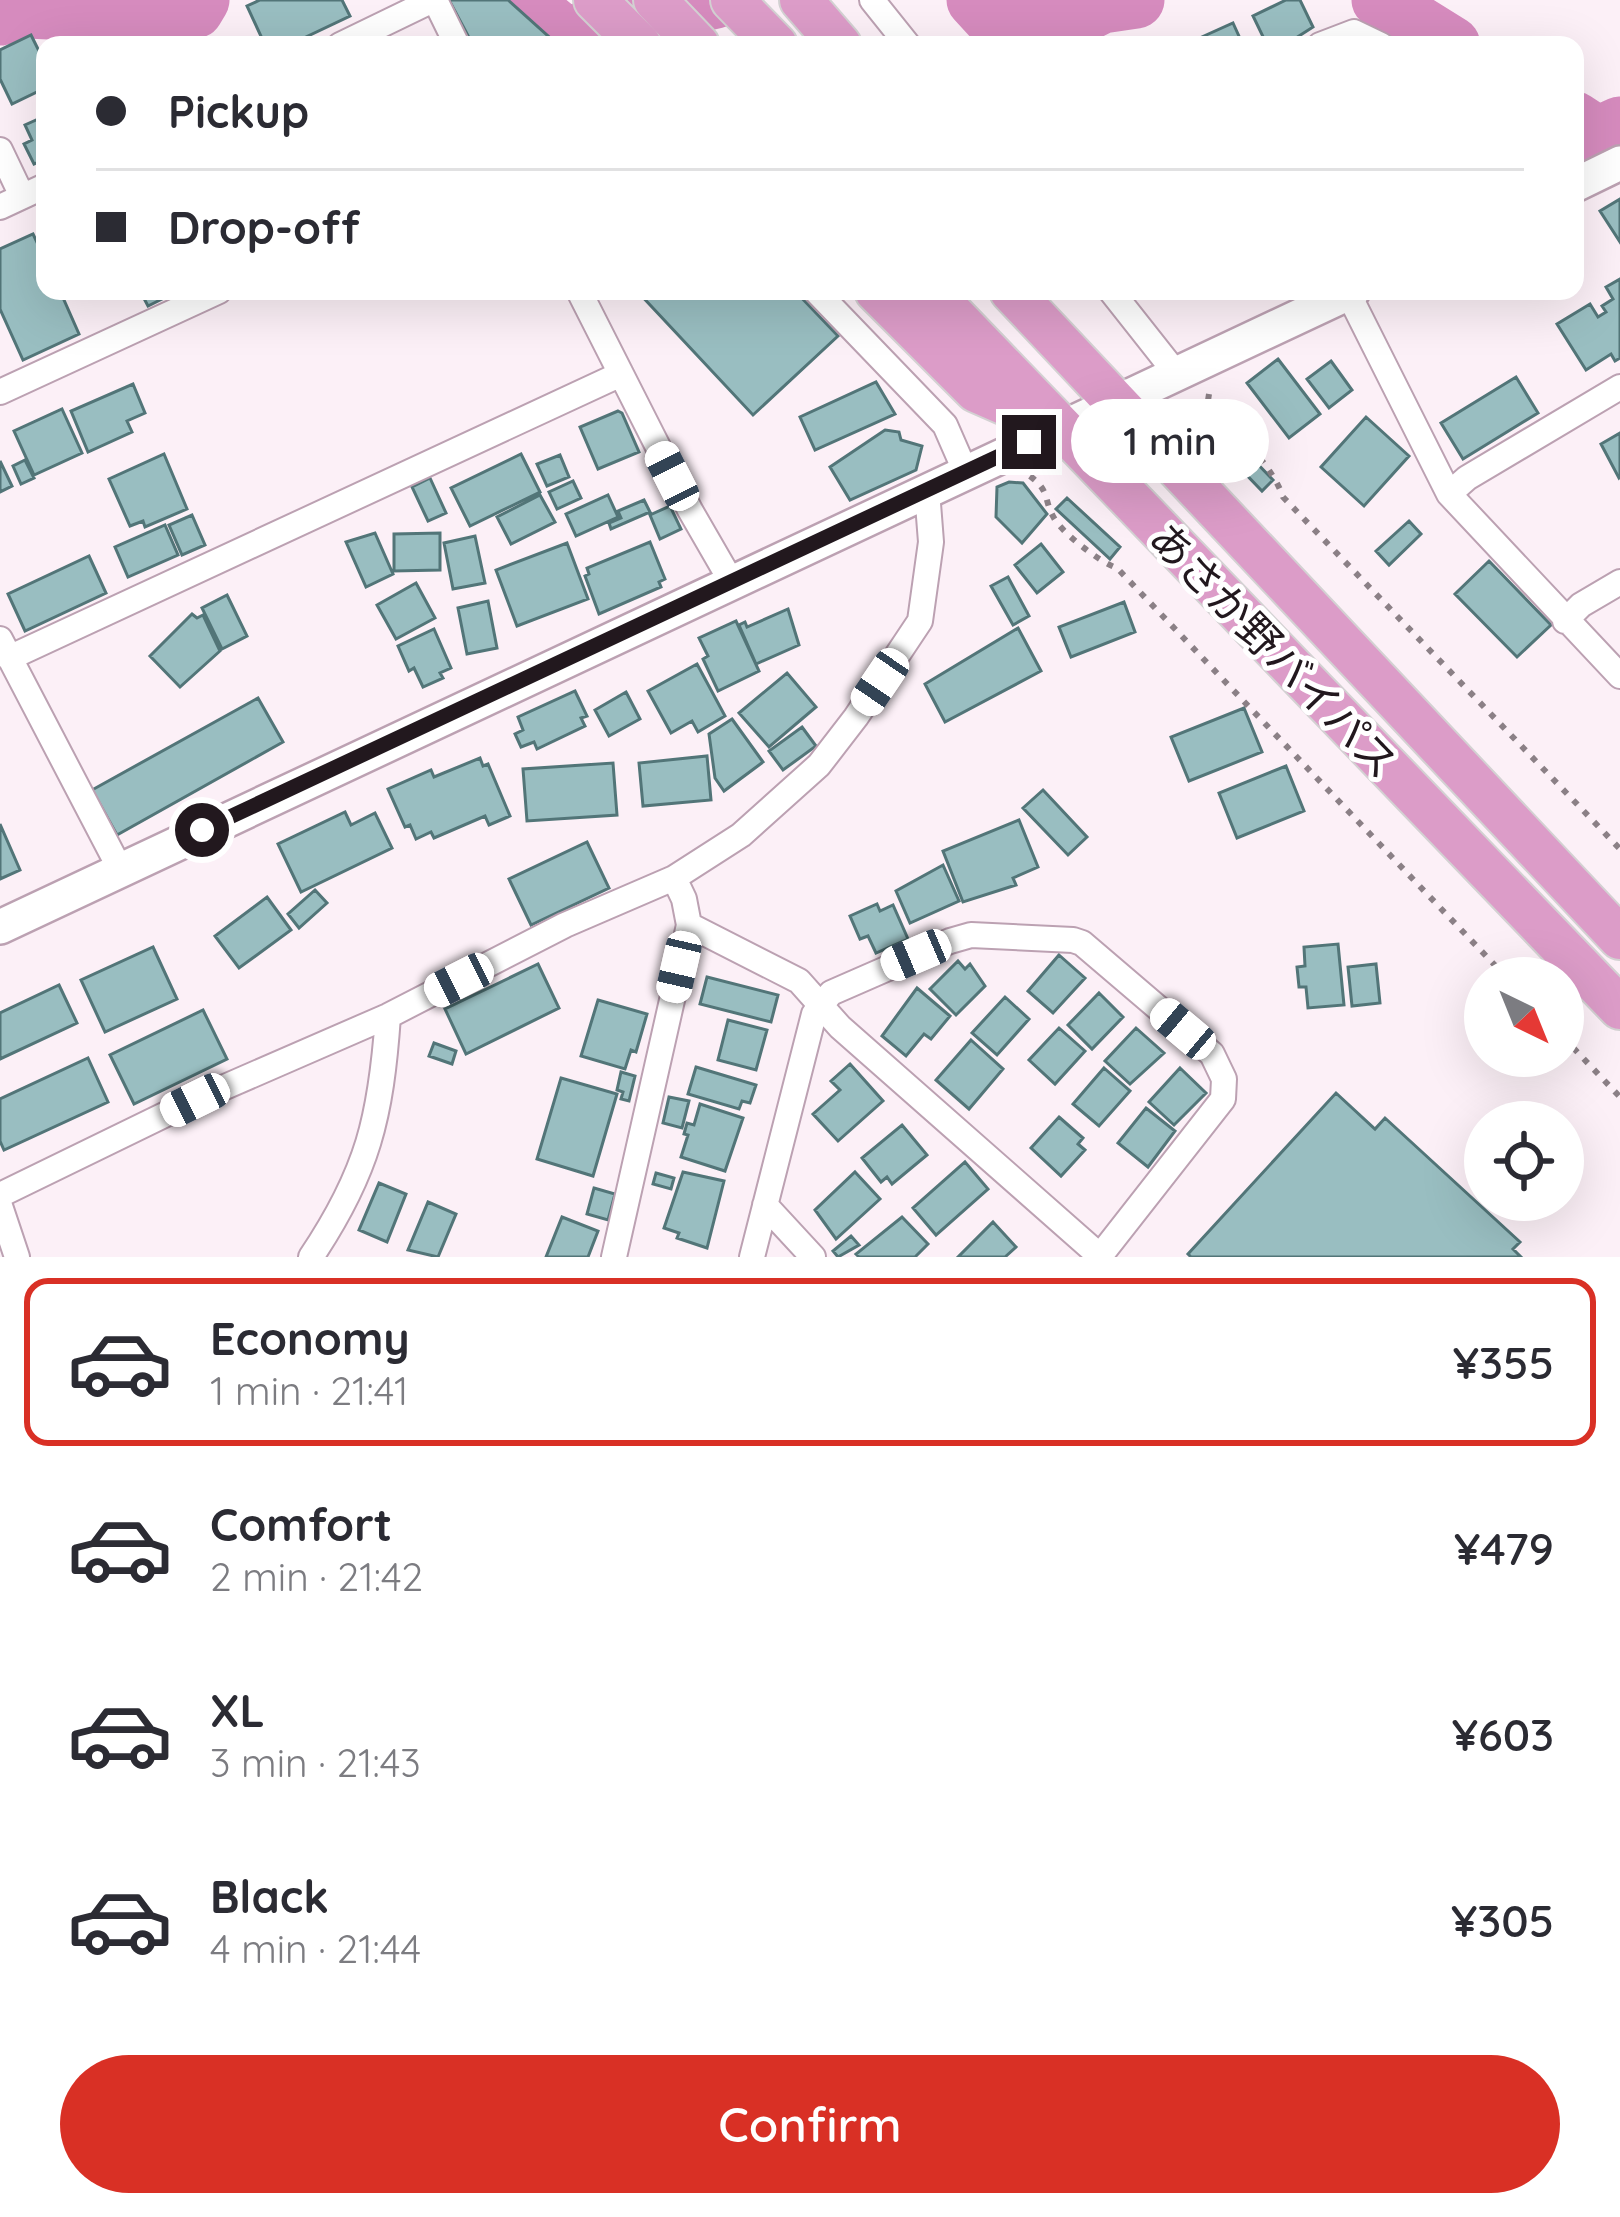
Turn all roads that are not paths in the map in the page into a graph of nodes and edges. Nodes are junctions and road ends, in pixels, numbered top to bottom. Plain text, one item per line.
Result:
1 (434, 0) edge
2 (595, 0) edge
3 (656, 0) edge
4 (733, 0) edge
5 (801, 0) edge
6 (872, 0) edge
7 (359, 36) edge
8 (452, 36) edge
9 (631, 36) edge
10 (690, 36) edge
11 (767, 36) edge
12 (832, 36) edge
13 (901, 36) edge
14 (0, 150) edge
15 (1620, 163) edge
16 (1584, 178) edge
17 (22, 196) edge
18 (200, 300) edge
19 (584, 300) edge
20 (825, 300) edge
21 (885, 300) edge
22 (938, 300) edge
23 (1020, 300) edge
24 (1054, 300) edge
25 (1118, 300) edge
26 (1332, 300) edge
27 (1354, 300) edge
28 (1175, 372) junction
29 (621, 374) junction
30 (1620, 387) edge
31 (0, 392) edge
32 (1115, 400) junction
33 (1058, 427) junction
34 (966, 473) junction
35 (927, 491) junction
36 (1449, 494) junction
37 (731, 581) junction
38 (1620, 582) edge
39 (1565, 620) junction
40 (5, 648) edge
41 (1620, 676) edge
42 (120, 869) junction
43 (674, 878) junction
44 (689, 925) junction
45 (0, 927) edge
46 (1620, 938) edge
47 (820, 1004) junction
48 (1620, 1008) edge
49 (388, 1016) junction
50 (0, 1195) edge
51 (765, 1205) junction
52 (0, 1206) edge
53 (1100, 1256) edge
54 (17, 1257) edge
55 (310, 1257) edge
56 (614, 1257) edge
57 (752, 1257) edge
58 (813, 1257) edge

1 - 7 street
1 - 8 street
2 - 9 highway
3 - 10 highway
4 - 11 highway
5 - 12 highway
6 - 13 street
14 - 17 street
15 - 16 street
18 - 31 street
19 - 29 street
20 - 34 street
21 - 33 highway
22 - 33 highway, あさか野バイパス
23 - 32 highway, あさか野バイパス
24 - 32 highway
25 - 28 street
26 - 28 street
27 - 36 street
28 - 32 street
29 - 37 street
29 - 40 street
30 - 36 street
32 - 33 street
32 - 46 highway, あさか野バイパス
33 - 34 street
33 - 48 highway, あさか野バイパス
34 - 35 street
35 - 37 street
35 - 43 street
36 - 39 street
37 - 42 street
38 - 39 street
39 - 41 street
40 - 42 street
42 - 45 street
43 - 44 street
43 - 49 street
44 - 47 street
44 - 56 street
47 - 51 street
47 - 53 street
47 - 53 street
49 - 50 street
49 - 55 street
51 - 57 street
51 - 58 street
52 - 54 street

